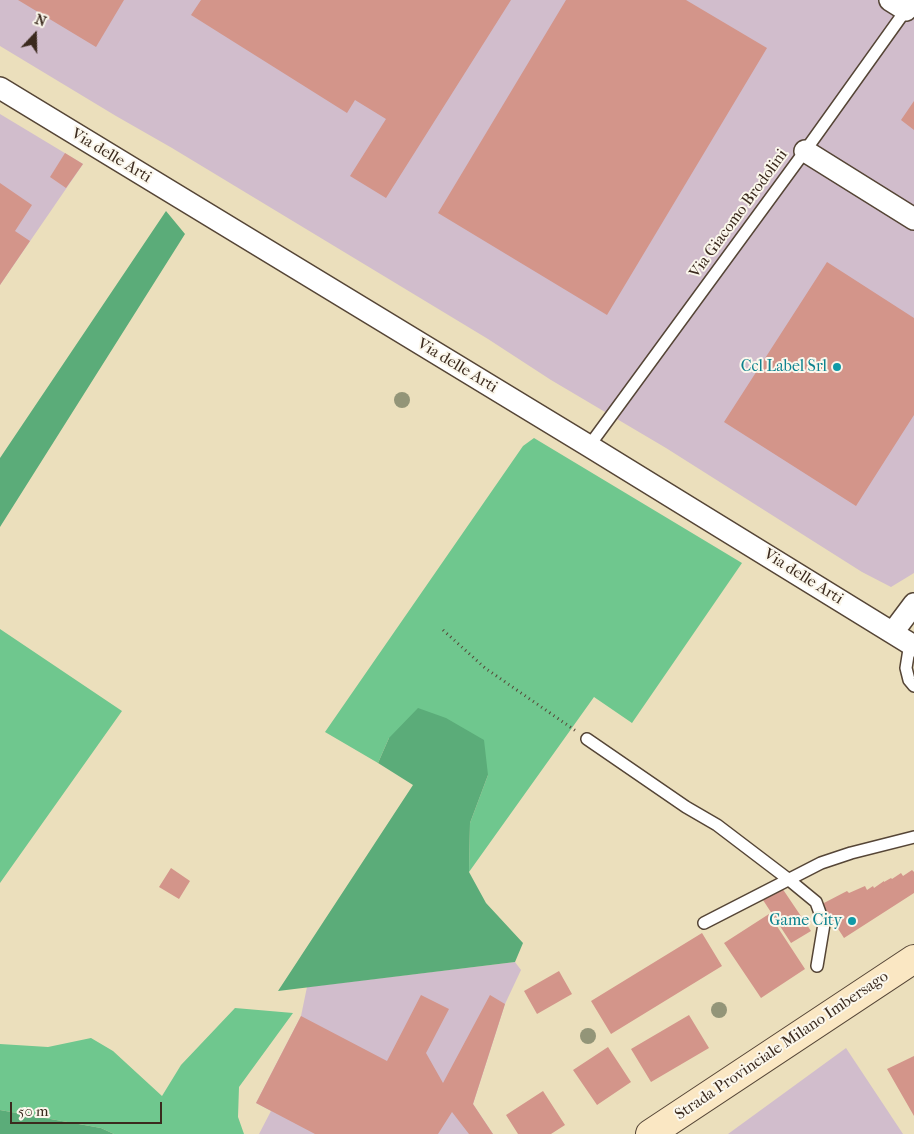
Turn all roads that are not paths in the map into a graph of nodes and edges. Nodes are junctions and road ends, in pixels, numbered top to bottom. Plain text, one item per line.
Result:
1 (903, 3) edge
2 (0, 88) edge
3 (805, 151) junction
4 (914, 219) edge
5 (589, 446) junction
6 (914, 604) edge
7 (906, 640) edge
8 (914, 686) edge
9 (587, 739) road end
10 (914, 838) edge
11 (788, 879) junction
12 (704, 923) dead end
13 (914, 959) edge
14 (817, 966) dead end
15 (650, 1134) edge

1 - 3 lane, Via Giacomo Brodolini
2 - 5 street, Via delle Arti
3 - 4 street
3 - 5 lane, Via Giacomo Brodolini
5 - 7 street, Via delle Arti
6 - 7 street
7 - 8 lane
9 - 11 lane
10 - 11 lane
11 - 12 lane
11 - 14 lane
13 - 15 main road, Strada Provinciale Milano Imbersago

